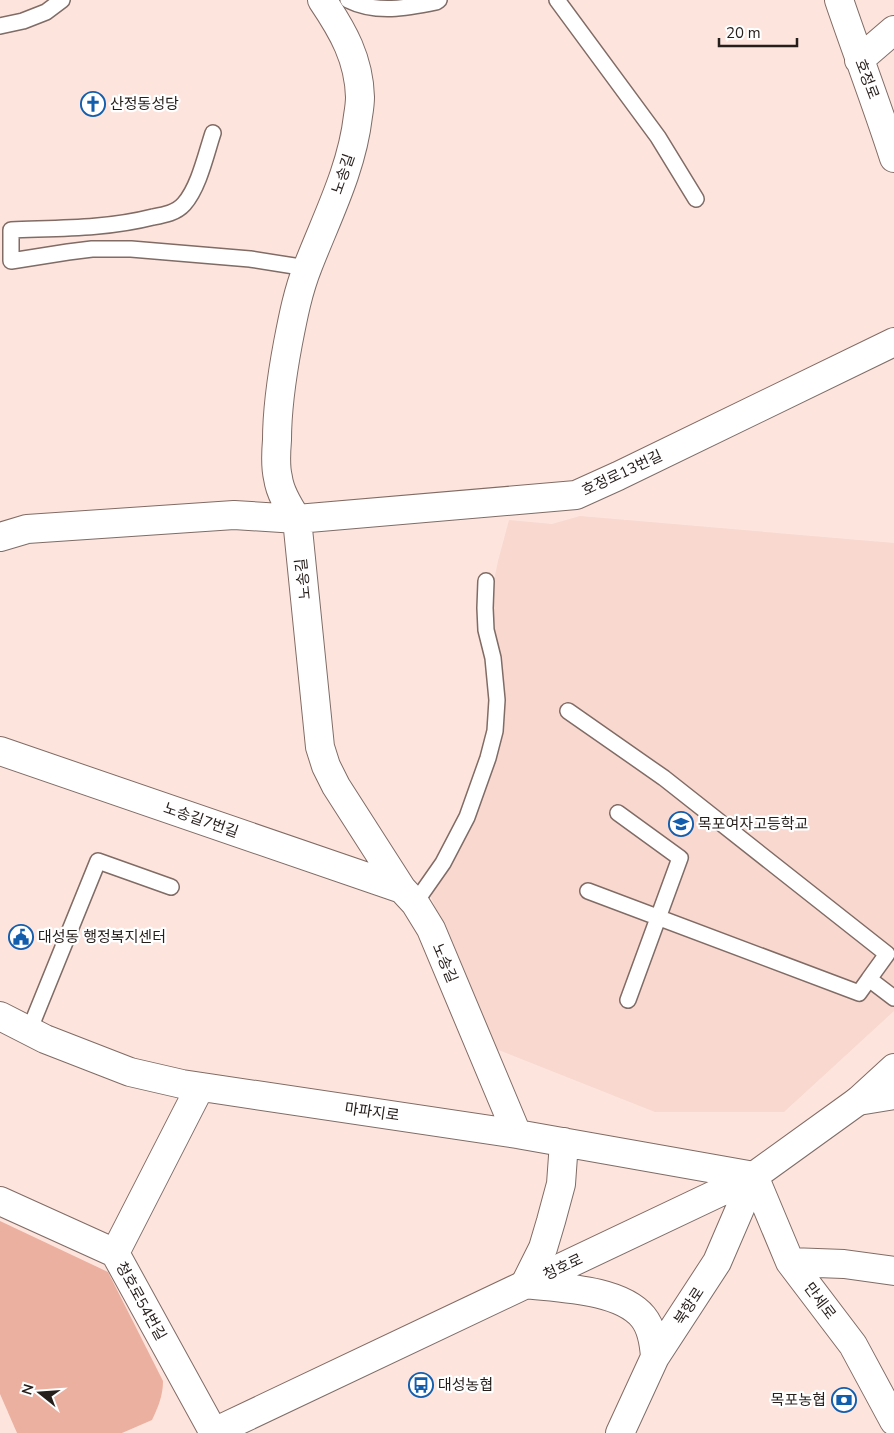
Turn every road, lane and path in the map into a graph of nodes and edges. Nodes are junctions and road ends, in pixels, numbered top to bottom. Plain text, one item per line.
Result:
1 (62, 0) edge
2 (322, 0) edge
3 (348, 0) edge
4 (439, 0) edge
5 (557, 0) edge
6 (839, 0) edge
7 (0, 26) edge
8 (894, 30) edge
9 (859, 60) junction
10 (212, 133) dead end
11 (894, 158) edge
12 (696, 199) dead end
13 (5, 230) edge
14 (306, 268) junction
15 (894, 342) edge
16 (296, 519) junction
17 (0, 537) edge
18 (486, 581) dead end
19 (568, 711) dead end
20 (0, 751) edge
21 (618, 813) dead end
22 (171, 886) dead end
23 (588, 890) dead end
24 (409, 896) junction
25 (658, 917) junction
26 (869, 979) junction
27 (894, 998) edge
28 (628, 1000) dead end
29 (0, 1016) edge
30 (29, 1031) junction
31 (894, 1068) edge
32 (200, 1086) junction
33 (894, 1095) edge
34 (858, 1101) junction
35 (516, 1134) junction
36 (564, 1142) junction
37 (754, 1176) junction
38 (0, 1201) edge
39 (115, 1253) junction
40 (790, 1262) junction
41 (894, 1271) edge
42 (526, 1284) junction
43 (655, 1357) junction
44 (894, 1421) edge
45 (213, 1433) edge
46 (620, 1433) edge

1 - 7 lane
2 - 14 street, 노송길
3 - 4 lane
5 - 12 lane
6 - 9 street, 호정로
8 - 9 street
9 - 11 street, 호정로
10 - 13 lane
13 - 14 lane
14 - 16 street, 노송길
15 - 16 street, 호정로13번길
16 - 17 street, 호정로13번길
16 - 24 street, 노송길
18 - 24 lane
19 - 26 lane
20 - 24 street, 노송길7번길
21 - 25 lane
22 - 30 lane
23 - 25 lane
24 - 35 street, 노송길
25 - 26 lane
25 - 28 lane
26 - 27 lane
29 - 30 street, 마파지로
30 - 32 street, 마파지로
31 - 34 street, 청호로
32 - 35 street, 마파지로
32 - 39 street
33 - 34 street
34 - 37 street, 청호로
35 - 36 street, 마파지로
36 - 37 street, 마파지로
36 - 42 street
37 - 40 street, 만세로
37 - 42 street, 청호로
37 - 43 street, 북항로
38 - 39 street, 청호로54번길
39 - 45 street, 청호로54번길
40 - 41 street
40 - 44 street, 만세로
42 - 43 street
42 - 45 street, 청호로
43 - 46 street, 북항로

